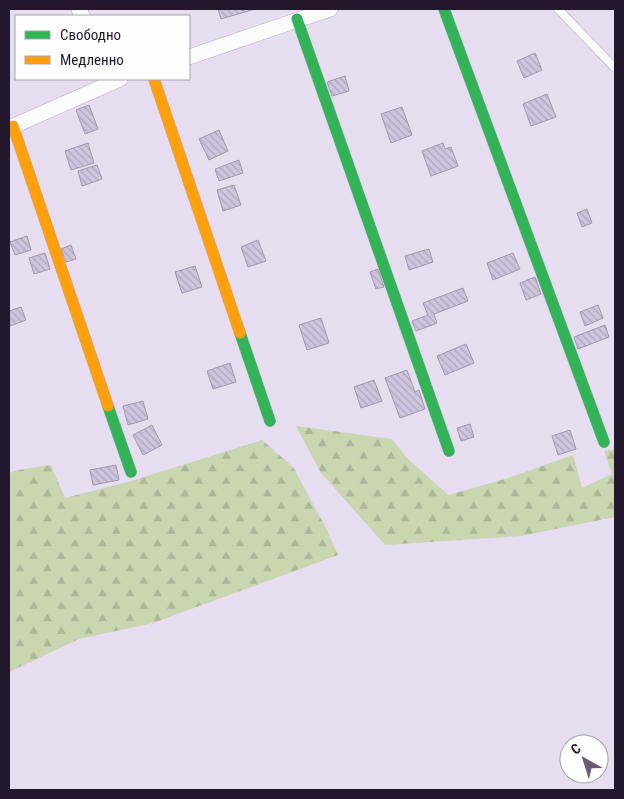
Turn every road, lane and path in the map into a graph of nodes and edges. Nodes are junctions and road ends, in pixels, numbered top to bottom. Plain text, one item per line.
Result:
1 (330, 9) edge
2 (444, 9) edge
3 (558, 9) edge
4 (297, 19) junction
5 (190, 57) edge
6 (615, 68) edge
7 (113, 80) edge
8 (154, 80) edge
9 (11, 127) edge
10 (270, 421) dead end
11 (604, 442) dead end
12 (449, 451) dead end
13 (131, 472) dead end

1 - 4 street
2 - 11 street
3 - 6 lane
4 - 5 street
4 - 12 street
7 - 9 street
8 - 10 street
9 - 13 street

